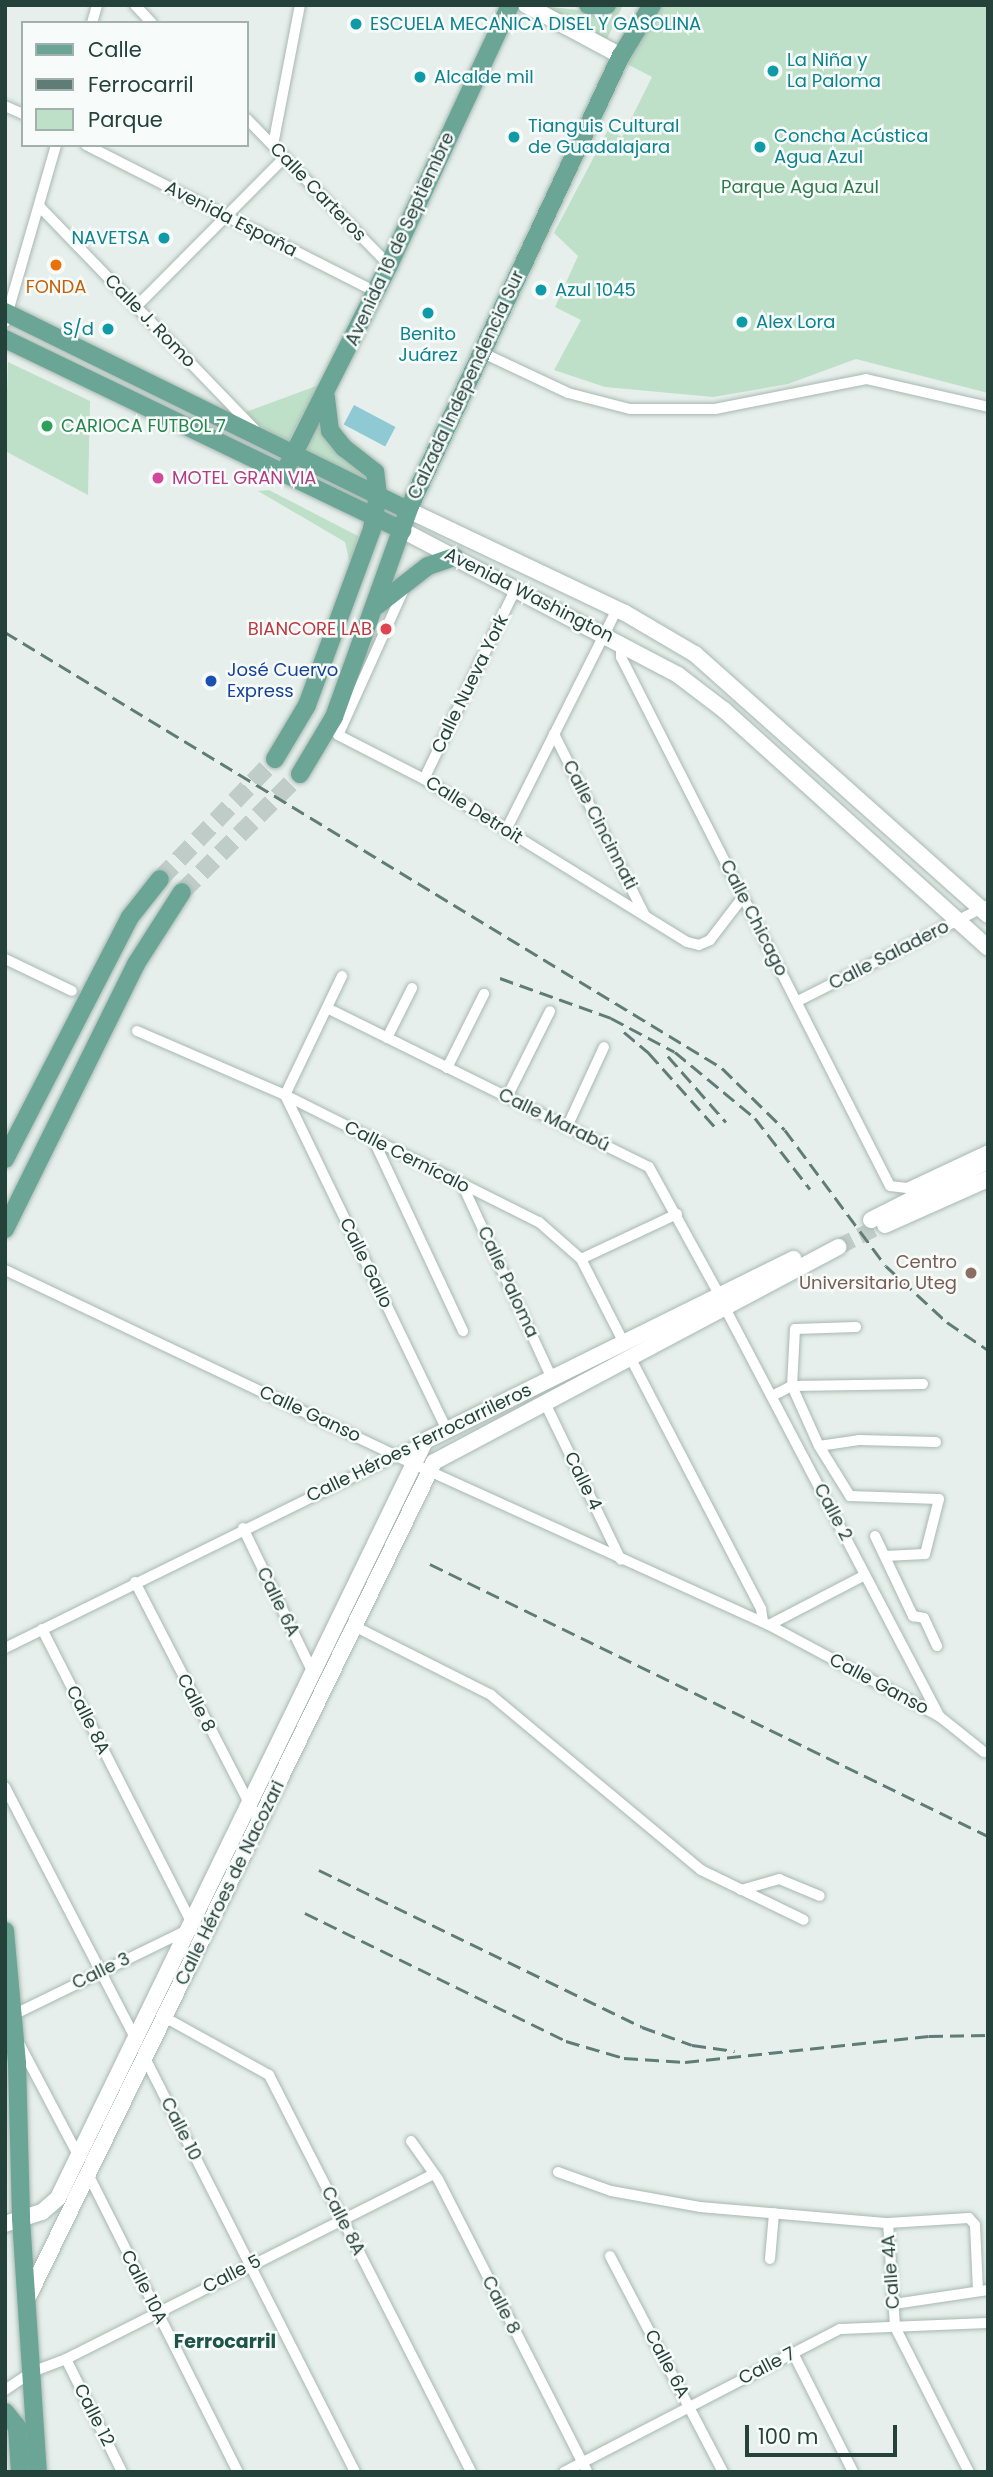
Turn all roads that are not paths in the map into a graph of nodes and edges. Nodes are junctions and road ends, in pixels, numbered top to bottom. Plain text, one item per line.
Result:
1 (135, 5) edge
2 (300, 5) edge
3 (510, 5) edge
4 (526, 5) edge
5 (652, 5) edge
6 (150, 21) edge
7 (621, 56) junction
8 (5, 106) edge
9 (21, 113) edge
10 (248, 119) edge
11 (273, 145) junction
12 (55, 147) edge
13 (90, 147) edge
14 (285, 157) junction
15 (39, 206) junction
16 (226, 216) junction
17 (389, 265) junction
18 (376, 292) junction
19 (136, 307) junction
20 (6, 316) edge
21 (5, 339) edge
22 (481, 352) junction
23 (326, 392) junction
24 (988, 407) edge
25 (261, 436) junction
26 (295, 453) junction
27 (285, 471) junction
28 (378, 495) junction
29 (408, 510) junction
30 (374, 517) junction
31 (402, 530) junction
32 (454, 556) junction
33 (411, 578) junction
34 (516, 588) junction
35 (376, 607) junction
36 (617, 609) junction
37 (604, 633) junction
38 (621, 642) junction
39 (554, 734) junction
40 (275, 759) tunnel mouth
41 (300, 774) tunnel mouth
42 (424, 779) junction
43 (506, 830) junction
44 (160, 879) tunnel mouth
45 (182, 892) tunnel mouth
46 (743, 897) junction
47 (985, 909) edge
48 (645, 917) junction
49 (957, 920) junction
50 (988, 948) edge
51 (5, 959) edge
52 (342, 976) dead end
53 (412, 988) dead end
54 (72, 991) dead end
55 (484, 993) dead end
56 (798, 1001) junction
57 (327, 1008) junction
58 (550, 1011) dead end
59 (137, 1031) dead end
60 (387, 1038) junction
61 (604, 1047) dead end
62 (447, 1068) junction
63 (285, 1095) junction
64 (507, 1097) junction
65 (567, 1127) junction
66 (374, 1141) junction
67 (988, 1150) edge
68 (5, 1159) edge
69 (988, 1160) edge
70 (988, 1179) edge
71 (463, 1186) junction
72 (677, 1214) junction
73 (5, 1228) edge
74 (836, 1243) tunnel mouth
75 (581, 1259) junction
76 (5, 1270) edge
77 (723, 1302) junction
78 (856, 1327) dead end
79 (463, 1331) dead end
80 (624, 1343) junction
81 (631, 1360) junction
82 (552, 1379) junction
83 (923, 1384) dead end
84 (792, 1386) junction
85 (772, 1396) junction
86 (545, 1402) junction
87 (447, 1430) junction
88 (425, 1441) junction
89 (936, 1442) dead end
90 (818, 1446) junction
91 (394, 1455) junction
92 (422, 1467) junction
93 (243, 1528) junction
94 (875, 1536) dead end
95 (885, 1556) junction
96 (621, 1560) junction
97 (865, 1575) junction
98 (135, 1582) junction
99 (766, 1624) junction
100 (354, 1626) junction
101 (42, 1629) junction
102 (937, 1646) dead end
103 (5, 1648) edge
104 (314, 1675) junction
105 (939, 1716) junction
106 (984, 1752) dead end
107 (5, 1787) edge
108 (249, 1805) junction
109 (259, 1822) junction
110 (741, 1890) junction
111 (820, 1896) dead end
112 (804, 1920) dead end
113 (191, 1927) junction
114 (5, 1931) edge
115 (100, 1970) junction
116 (13, 2015) junction
117 (166, 2018) junction
118 (15, 2036) junction
119 (135, 2039) junction
120 (145, 2060) junction
121 (411, 2141) dead end
122 (79, 2157) junction
123 (558, 2172) dead end
124 (432, 2175) junction
125 (89, 2176) junction
126 (774, 2213) junction
127 (342, 2219) junction
128 (13, 2222) edge
129 (888, 2223) junction
130 (988, 2255) edge
131 (610, 2256) dead end
132 (975, 2256) junction
133 (770, 2259) dead end
134 (250, 2265) junction
135 (983, 2290) edge
136 (29, 2295) junction
137 (894, 2304) junction
138 (157, 2312) junction
139 (988, 2323) edge
140 (895, 2327) junction
141 (793, 2353) junction
142 (66, 2359) junction
143 (32, 2372) junction
144 (5, 2390) edge
145 (690, 2407) junction
146 (5, 2412) edge
147 (585, 2467) edge
148 (20, 2472) edge
149 (38, 2472) edge
150 (122, 2472) edge
151 (238, 2472) edge
152 (355, 2472) edge
153 (471, 2472) edge
154 (564, 2472) edge
155 (723, 2472) edge
156 (853, 2472) edge
157 (969, 2472) edge

1 - 6 street
2 - 11 street
3 - 17 main road, Avenida 16 de Septiembre
4 - 7 main road
5 - 7 main road, Calzada Independencia Sur
7 - 22 main road, Calzada Independencia Sur
8 - 9 street
10 - 11 street, Calle Carteros
11 - 14 street, Calle Carteros
12 - 15 street
13 - 16 street, Avenida España
14 - 16 street
14 - 17 street, Calle Carteros
15 - 19 street, Calle J. Romo
15 - 20 street
16 - 18 street, Avenida España
16 - 19 street
17 - 18 main road, Avenida 16 de Septiembre
18 - 23 main road, Avenida 16 de Septiembre
19 - 25 street, Calle J. Romo
20 - 25 main road, Avenida Washington
21 - 27 main road, Avenida Washington
22 - 24 street
22 - 29 main road, Calzada Independencia Sur
23 - 26 main road, Avenida 16 de Septiembre
23 - 28 main road
25 - 26 main road, Avenida Washington
26 - 27 main road, Avenida 16 de Septiembre
26 - 28 main road, Avenida Washington
27 - 30 main road, Avenida Washington
28 - 29 main road, Avenida Washington
28 - 30 main road, Calzada Independencia Sur
29 - 31 main road, Calzada Independencia Sur
29 - 36 main road, Avenida Washington
30 - 31 main road, Avenida Washington
30 - 40 main road, Calzada Independencia Sur
31 - 32 main road, Avenida Washington
31 - 35 main road, Calzada Independencia Sur
32 - 33 main road
32 - 34 main road, Avenida Washington
33 - 35 main road
33 - 42 street, Calle Detroit
34 - 37 main road, Avenida Washington
34 - 42 street, Calle Nueva York
35 - 41 main road, Calzada Independencia Sur
36 - 37 street
36 - 47 main road, Avenida Washington
37 - 38 main road, Avenida Washington
37 - 39 street
38 - 46 street, Calle Chicago
38 - 49 main road, Avenida Washington
39 - 43 street
39 - 48 street, Calle Cincinnati
42 - 43 street, Calle Detroit
43 - 48 street, Calle Detroit
44 - 68 main road
45 - 73 main road
46 - 48 street, Calle Detroit
46 - 56 street, Calle Chicago
47 - 49 street, Calle Saladero
49 - 50 main road, Avenida Washington
49 - 56 street, Calle Saladero
51 - 54 street
52 - 57 street
53 - 60 street
55 - 62 street
56 - 67 street, Calle Chicago
57 - 60 street, Calle Marabú
57 - 63 street
58 - 64 street
59 - 63 street, Calle Cernícalo
60 - 62 street, Calle Marabú
61 - 65 street
62 - 64 street, Calle Marabú
63 - 66 street, Calle Cernícalo
63 - 87 street, Calle Gallo
64 - 65 street, Calle Marabú
65 - 72 street, Calle Marabú
66 - 71 street, Calle Cernícalo
66 - 79 street
69 - 70 main road
71 - 75 street, Calle Cernícalo
71 - 82 street, Calle Paloma
72 - 75 street
72 - 77 street, Calle Marabú
74 - 77 main road, Calle Héroes Ferrocarrileros
75 - 80 street, Calle Cernícalo
76 - 91 street, Calle Ganso
77 - 80 main road, Calle Héroes Ferrocarrileros
77 - 81 main road, Calle Héroes Ferrocarrileros
77 - 85 street, Calle 2
78 - 84 street
80 - 82 main road, Calle Héroes Ferrocarrileros
81 - 86 main road, Calle Héroes Ferrocarrileros
81 - 99 street
82 - 87 main road, Calle Héroes Ferrocarrileros
83 - 84 street
84 - 85 street
84 - 90 street
85 - 97 street, Calle 2
86 - 92 main road, Calle Héroes Ferrocarrileros
86 - 96 street, Calle 4
87 - 88 main road, Calle Héroes Ferrocarrileros
88 - 91 street, Calle Héroes Ferrocarrileros
88 - 92 main road, Calle Héroes de Nacozari
89 - 90 street
90 - 95 street
91 - 92 street, Calle Ganso
91 - 93 street, Calle Héroes Ferrocarrileros
92 - 96 street, Calle Ganso
92 - 100 main road, Calle Héroes de Nacozari
92 - 104 main road, Calle Héroes de Nacozari
93 - 98 street, Calle Héroes Ferrocarrileros
93 - 104 street, Calle 6A
94 - 95 street
95 - 102 street
96 - 99 street, Calle Ganso
97 - 99 street
97 - 105 street, Calle 2
98 - 101 street, Calle Héroes Ferrocarrileros
98 - 108 street, Calle 8
99 - 105 street, Calle Ganso
100 - 109 main road, Calle Héroes de Nacozari
100 - 110 street
101 - 103 street, Calle Héroes Ferrocarrileros
101 - 113 street, Calle 8A
104 - 108 main road, Calle Héroes de Nacozari
105 - 106 street, Calle Ganso
107 - 115 street, Calle 10
108 - 109 street, Calle 8
108 - 113 main road, Calle Héroes de Nacozari
109 - 117 main road, Calle Héroes de Nacozari
110 - 111 street
110 - 112 street
113 - 115 street, Calle 3
113 - 119 main road, Calle Héroes de Nacozari
114 - 116 main road
115 - 116 street, Calle 3
115 - 119 street, Calle 10
116 - 118 main road
117 - 120 main road, Calle Héroes de Nacozari
117 - 127 street, Calle 8A
118 - 122 street
118 - 128 main road
119 - 120 street, Calle 10
119 - 122 main road, Calle Héroes de Nacozari
120 - 125 main road, Calle Héroes de Nacozari
120 - 134 street, Calle 10
121 - 124 street, Calle 8
122 - 128 main road, Calle Héroes de Nacozari
123 - 126 street
124 - 127 street, Calle 5
124 - 147 street, Calle 8
125 - 136 main road, Calle Héroes de Nacozari
125 - 138 street, Calle 10A
126 - 129 street
126 - 133 street
127 - 134 street, Calle 5
127 - 153 street, Calle 8A
128 - 136 main road
129 - 132 street
129 - 137 street, Calle 4A
130 - 132 street
131 - 145 street, Calle 6A
132 - 135 street
134 - 138 street, Calle 5
134 - 152 street, Calle 10
135 - 137 street
136 - 143 main road
137 - 140 street, Calle 4A
138 - 142 street, Calle 5
138 - 151 street, Calle 10A
139 - 140 street, Calle 7
140 - 141 street, Calle 7
140 - 157 street, Calle 4A
141 - 145 street, Calle 7
141 - 156 street
142 - 143 street, Calle 5
142 - 150 street, Calle 12
143 - 144 street, Calle 5
143 - 149 main road
145 - 147 street, Calle 7
145 - 155 street, Calle 6A
146 - 148 main road
147 - 154 street, Calle 7

